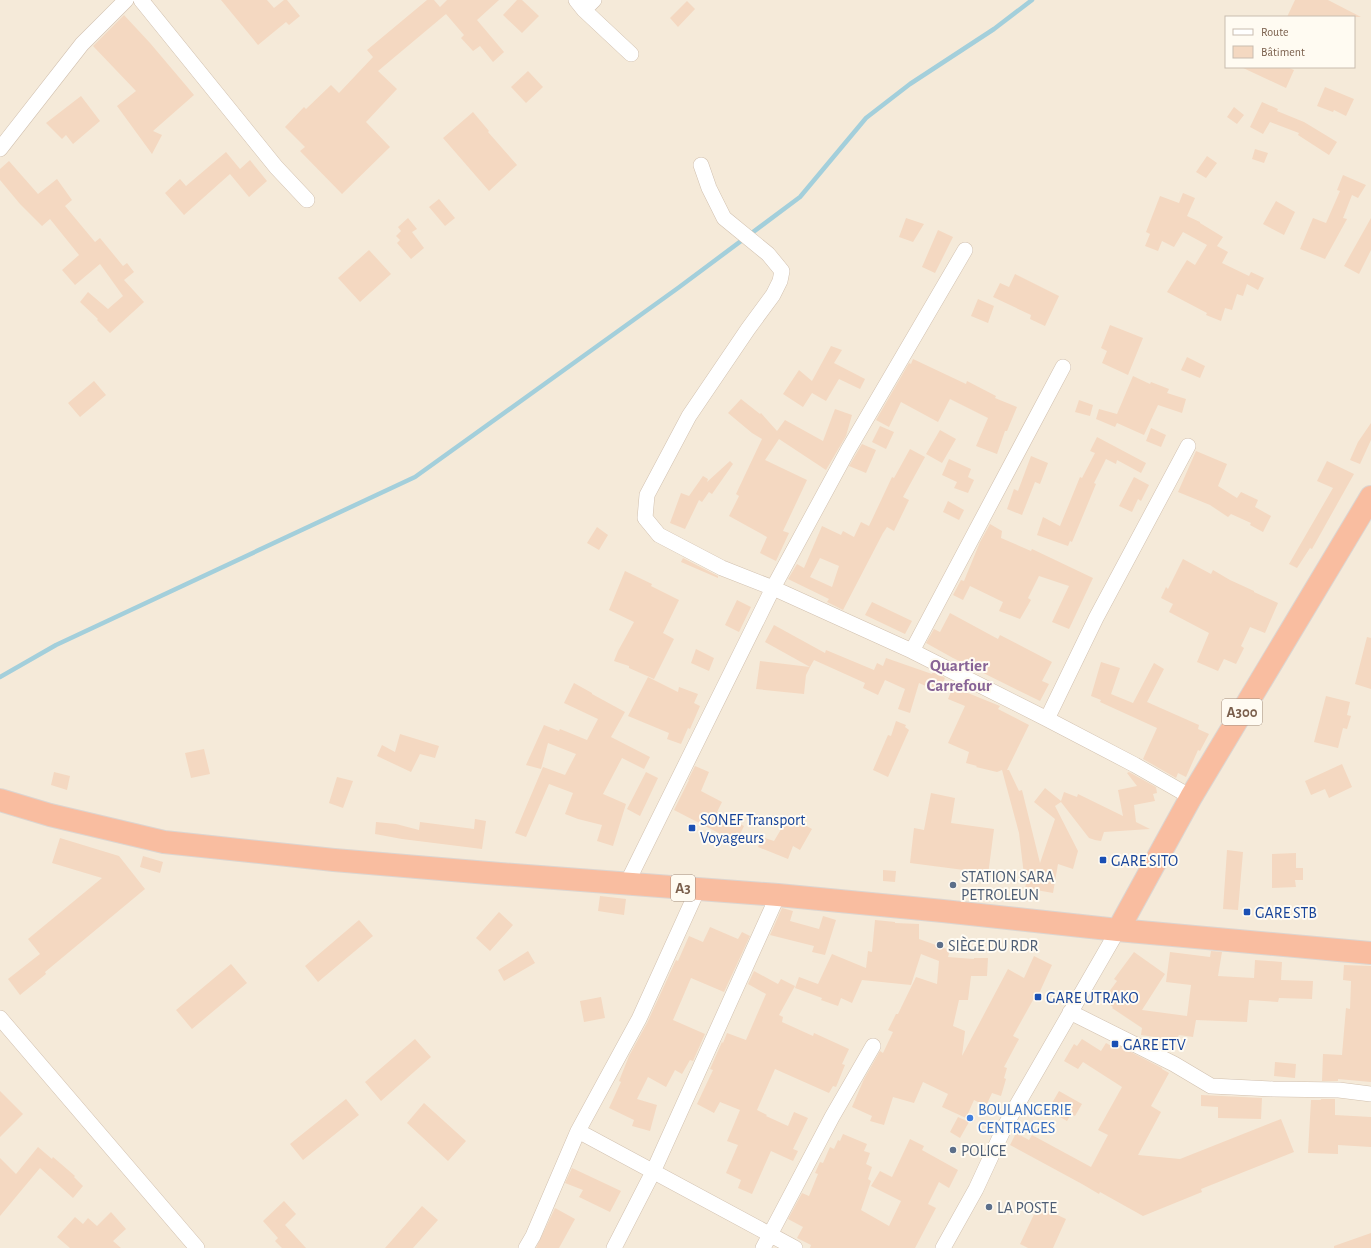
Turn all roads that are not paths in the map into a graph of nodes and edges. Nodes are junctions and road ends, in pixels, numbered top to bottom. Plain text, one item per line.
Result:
1 (126, 0) edge
2 (141, 0) edge
3 (584, 3) edge
4 (631, 54) dead end
5 (0, 149) edge
6 (701, 165) dead end
7 (307, 200) dead end
8 (965, 250) dead end
9 (1063, 367) dead end
10 (1188, 446) dead end
11 (1371, 497) edge
12 (773, 588) junction
13 (912, 651) junction
14 (1047, 719) junction
15 (1191, 797) junction
16 (0, 800) edge
17 (627, 883) junction
18 (698, 889) junction
19 (778, 895) junction
20 (1118, 930) junction
21 (1371, 953) edge
22 (1070, 1012) junction
23 (0, 1018) edge
24 (873, 1046) dead end
25 (1371, 1094) edge
26 (578, 1131) junction
27 (653, 1172) junction
28 (766, 1241) edge
29 (197, 1248) edge
30 (526, 1248) edge
31 (614, 1248) edge
32 (795, 1248) edge
33 (943, 1248) edge

1 - 5 street
2 - 7 street
3 - 4 street
6 - 12 street
8 - 12 street
9 - 13 street
10 - 14 street
11 - 15 highway, A300
12 - 13 street
12 - 17 street
13 - 14 street
14 - 15 street
15 - 20 highway, A300
16 - 17 highway, A3
17 - 18 highway, A3
18 - 19 highway, A3
18 - 26 street
19 - 20 highway, A3
19 - 27 street
20 - 21 highway, A3
20 - 22 street
22 - 25 street
22 - 33 street
23 - 29 street
24 - 28 street
26 - 27 street
26 - 30 street
27 - 28 street
27 - 31 street
28 - 32 street

